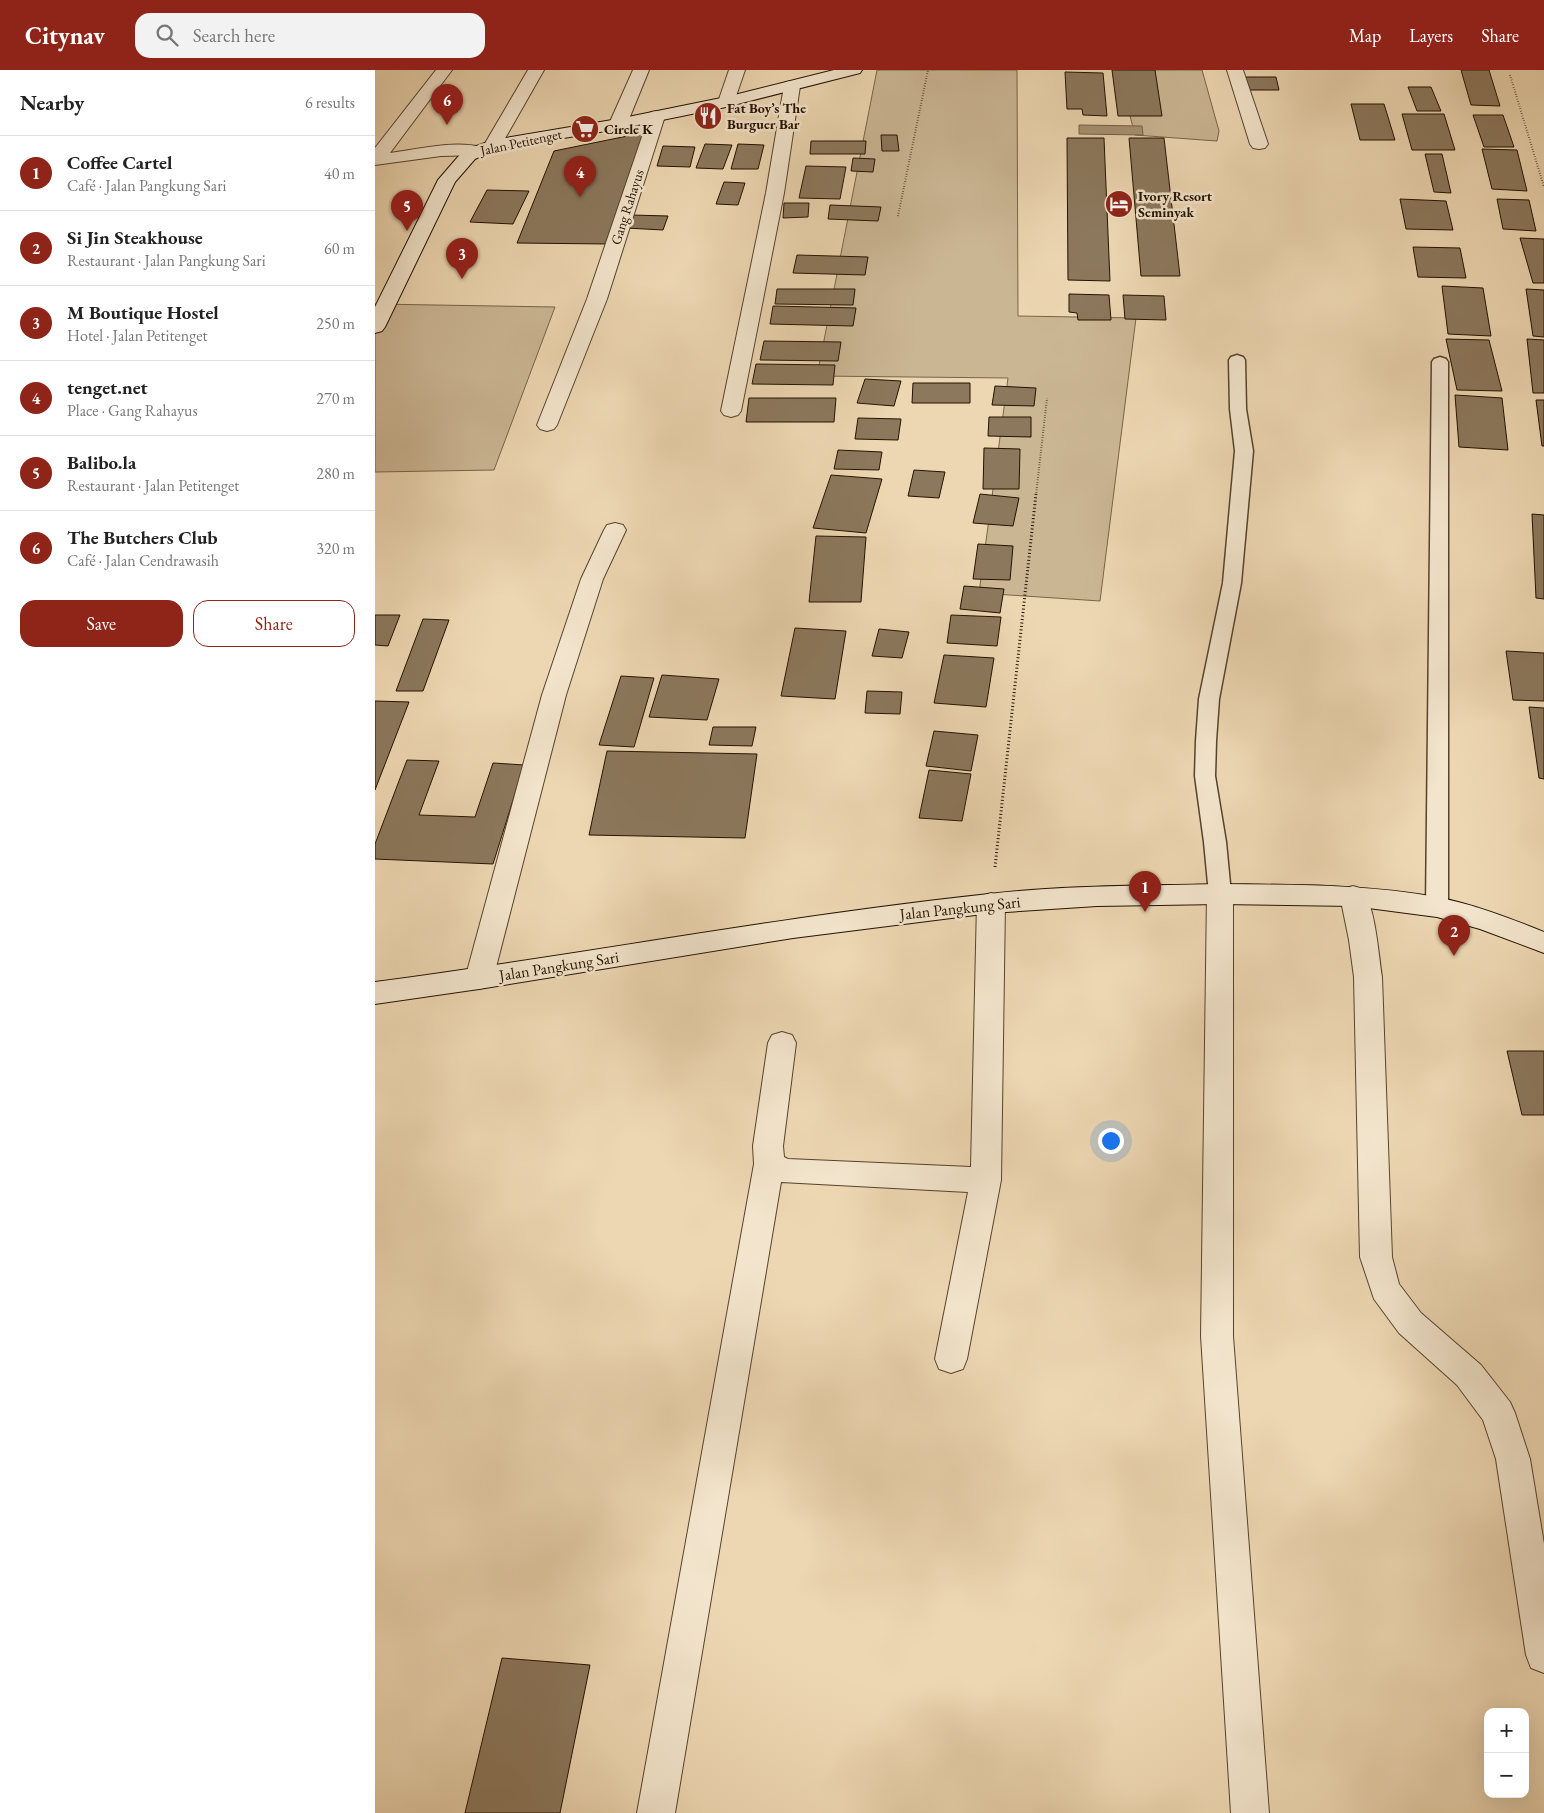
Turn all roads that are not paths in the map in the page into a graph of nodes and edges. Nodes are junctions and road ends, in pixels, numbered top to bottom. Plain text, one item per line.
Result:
1 (445, 70) edge
2 (536, 70) edge
3 (641, 70) edge
4 (737, 70) edge
5 (853, 70) edge
6 (1235, 70) edge
7 (793, 86) junction
8 (726, 102) junction
9 (657, 116) junction
10 (619, 124) junction
11 (1259, 144) dead end
12 (485, 148) junction
13 (375, 160) edge
14 (375, 327) edge
15 (1237, 360) dead end
16 (1440, 362) dead end
17 (731, 411) dead end
18 (547, 426) dead end
19 (615, 530) dead end
20 (1220, 894) junction
21 (1353, 896) junction
22 (991, 903) junction
23 (1437, 906) junction
24 (1544, 943) edge
25 (479, 979) junction
26 (375, 993) edge
27 (782, 1044) dead end
28 (769, 1164) junction
29 (986, 1180) junction
30 (951, 1359) dead end
31 (1544, 1655) edge
32 (656, 1813) edge
33 (1250, 1813) edge

1 - 13 street
2 - 12 street
3 - 10 street
4 - 8 street
5 - 7 street, Jalan Petitenget
6 - 11 street
7 - 8 street, Jalan Petitenget
7 - 17 street
8 - 9 street, Jalan Petitenget
9 - 10 street, Jalan Petitenget
9 - 18 street, Gang Rahayus
10 - 12 street, Jalan Petitenget
12 - 13 street
12 - 14 street, Jalan Petitenget
15 - 20 lane
16 - 23 lane
19 - 25 street
20 - 21 street, Jalan Pangkung Sari
20 - 22 street, Jalan Pangkung Sari
20 - 33 street
21 - 23 street, Jalan Pangkung Sari
21 - 31 street
22 - 25 street, Jalan Pangkung Sari
22 - 29 street
23 - 24 street, Jalan Pangkung Sari
25 - 26 street, Jalan Pangkung Sari
27 - 28 street
28 - 29 street
28 - 32 street
29 - 30 street

